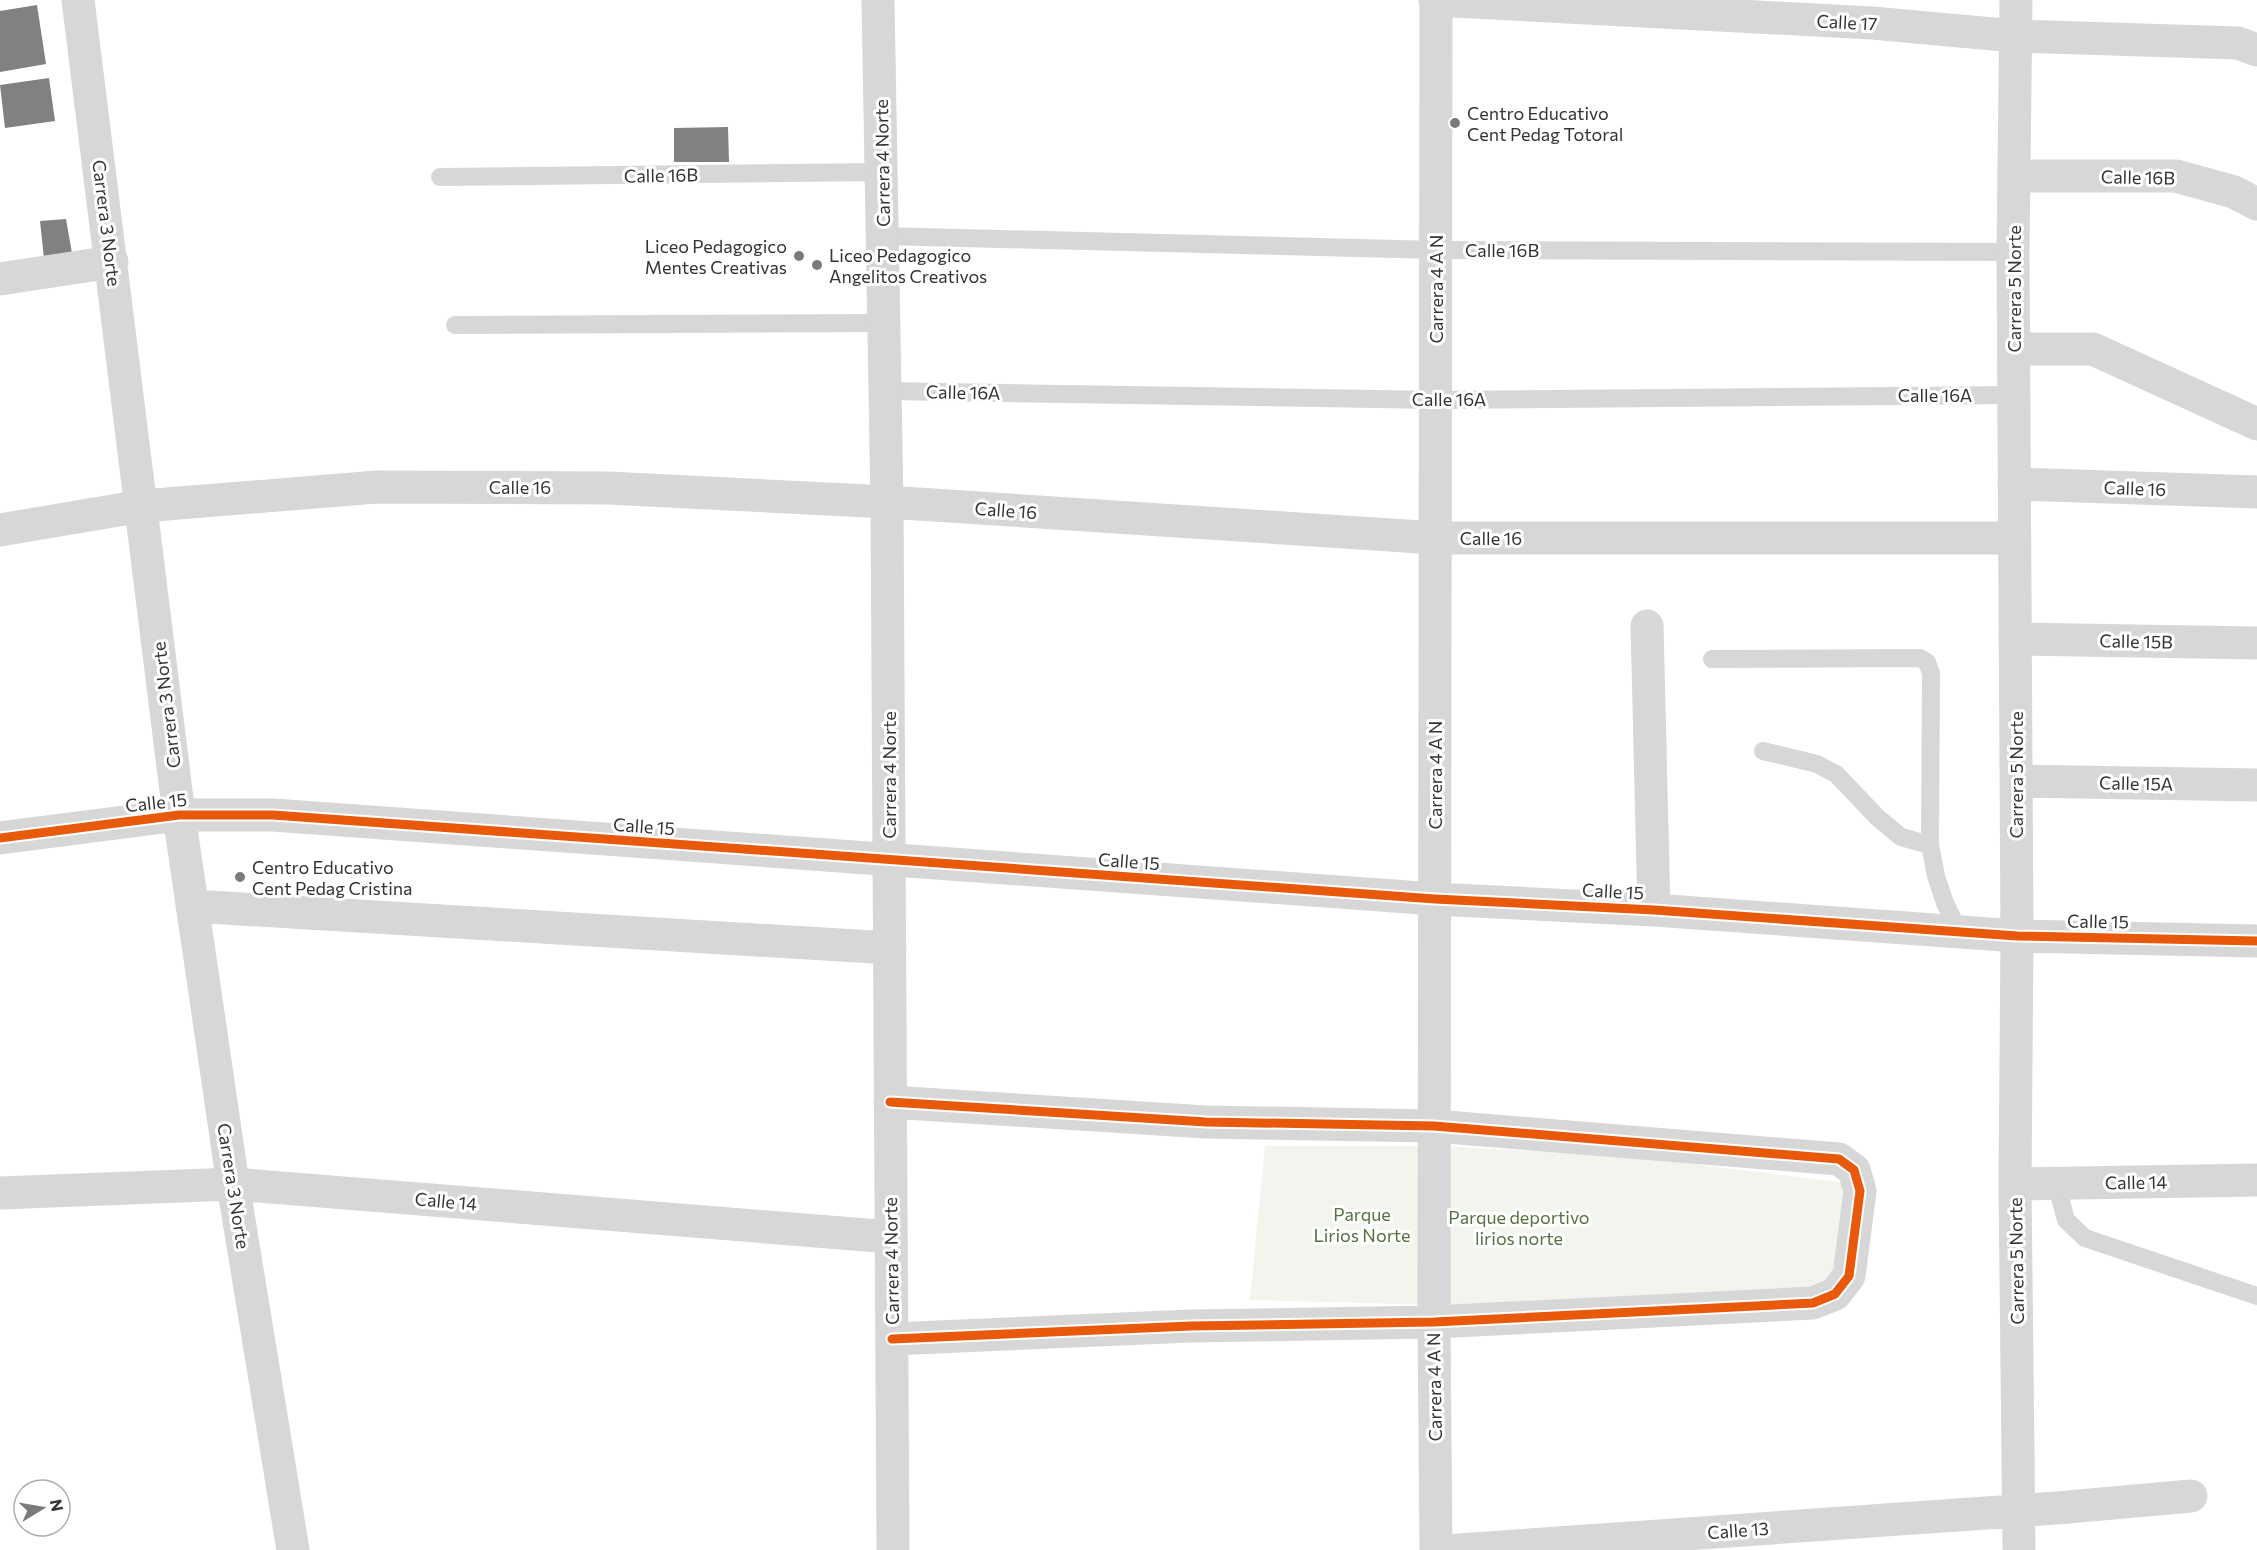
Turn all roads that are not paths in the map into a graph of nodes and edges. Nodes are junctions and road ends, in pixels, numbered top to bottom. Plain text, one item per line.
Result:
1 (78, 0) edge
2 (878, 0) edge
3 (1435, 0) edge
4 (2016, 0) edge
5 (2015, 36) junction
6 (2257, 50) edge
7 (882, 172) junction
8 (2014, 176) junction
9 (440, 177) dead end
10 (2257, 204) edge
11 (883, 236) junction
12 (1436, 249) junction
13 (2013, 252) junction
14 (112, 262) junction
15 (0, 279) edge
16 (884, 323) junction
17 (455, 325) dead end
18 (2014, 349) junction
19 (885, 391) junction
20 (2014, 395) junction
21 (1436, 400) junction
22 (2257, 424) edge
23 (2014, 484) junction
24 (2257, 492) edge
25 (887, 502) junction
26 (142, 506) junction
27 (0, 530) edge
28 (1436, 538) junction
29 (2014, 538) junction
30 (1647, 626) dead end
31 (2015, 639) junction
32 (2257, 643) edge
33 (1712, 659) dead end
34 (1763, 751) dead end
35 (2016, 781) junction
36 (2257, 784) edge
37 (179, 814) junction
38 (0, 838) edge
39 (1930, 845) junction
40 (890, 861) junction
41 (1435, 899) junction
42 (192, 906) junction
43 (1654, 910) junction
44 (1959, 932) junction
45 (2017, 936) junction
46 (2257, 941) edge
47 (890, 948) junction
48 (890, 1102) junction
49 (1434, 1126) junction
50 (2257, 1180) edge
51 (2056, 1183) junction
52 (233, 1184) junction
53 (2015, 1184) junction
54 (0, 1193) edge
55 (891, 1237) junction
56 (2257, 1296) edge
57 (1434, 1322) junction
58 (892, 1339) junction
59 (2191, 1496) dead end
60 (2018, 1510) junction
61 (292, 1550) edge
62 (893, 1550) edge
63 (1436, 1550) edge
64 (1458, 1550) edge
65 (2019, 1550) edge

1 - 14 street, Carrera 3 Norte
2 - 7 street, Carrera 4 Norte
3 - 5 street, Calle 17
3 - 12 street, Carrera 4 A N
4 - 5 street, Carrera 5 Norte
5 - 6 street, Calle 17
5 - 8 street, Carrera 5 Norte
7 - 9 lane, Calle 16B
7 - 11 street, Carrera 4 Norte
8 - 10 street, Calle 16B
8 - 13 street, Carrera 5 Norte
11 - 12 lane, Calle 16B
11 - 16 street, Carrera 4 Norte
12 - 13 lane, Calle 16B
12 - 21 street, Carrera 4 A N
13 - 18 street, Carrera 5 Norte
14 - 15 street
14 - 26 street, Carrera 3 Norte
16 - 17 lane
16 - 19 street, Carrera 4 Norte
18 - 20 street, Carrera 5 Norte
18 - 22 street
19 - 21 lane, Calle 16A
19 - 25 street, Carrera 4 Norte
20 - 21 lane, Calle 16A
20 - 23 street, Carrera 5 Norte
21 - 28 street, Carrera 4 A N
23 - 24 street, Calle 16
23 - 29 street, Carrera 5 Norte
25 - 26 street, Calle 16
25 - 28 street, Calle 16
25 - 40 street, Carrera 4 Norte
26 - 27 street, Calle 16
26 - 37 street, Carrera 3 Norte
28 - 29 street, Calle 16
28 - 41 street, Carrera 4 A N
29 - 31 street, Carrera 5 Norte
30 - 43 street
31 - 32 street, Calle 15B
31 - 35 street, Carrera 5 Norte
33 - 39 lane
34 - 39 lane
35 - 36 street, Calle 15A
35 - 45 street, Carrera 5 Norte
37 - 38 street, Calle 15
37 - 40 street, Calle 15
37 - 42 street, Carrera 3 Norte
39 - 44 lane
40 - 41 street, Calle 15
40 - 47 street, Carrera 4 Norte
41 - 43 street, Calle 15
41 - 49 street, Carrera 4 A N
42 - 47 street
42 - 52 street, Carrera 3 Norte
43 - 44 street, Calle 15
44 - 45 street, Calle 15
45 - 46 street, Calle 15
45 - 53 street, Carrera 5 Norte
47 - 48 street, Carrera 4 Norte
48 - 49 street
48 - 55 street, Carrera 4 Norte
49 - 57 street, Carrera 4 A N
49 - 57 street
50 - 51 street, Calle 14
51 - 53 street, Calle 14
51 - 56 lane
52 - 54 street, Calle 14
52 - 55 street, Calle 14
52 - 61 street, Carrera 3 Norte
53 - 60 street, Carrera 5 Norte
55 - 58 street, Carrera 4 Norte
57 - 58 street
57 - 63 street, Carrera 4 A N
58 - 62 street, Carrera 4 Norte
59 - 60 street, Calle 13
60 - 64 street, Calle 13
60 - 65 street, Carrera 5 Norte

